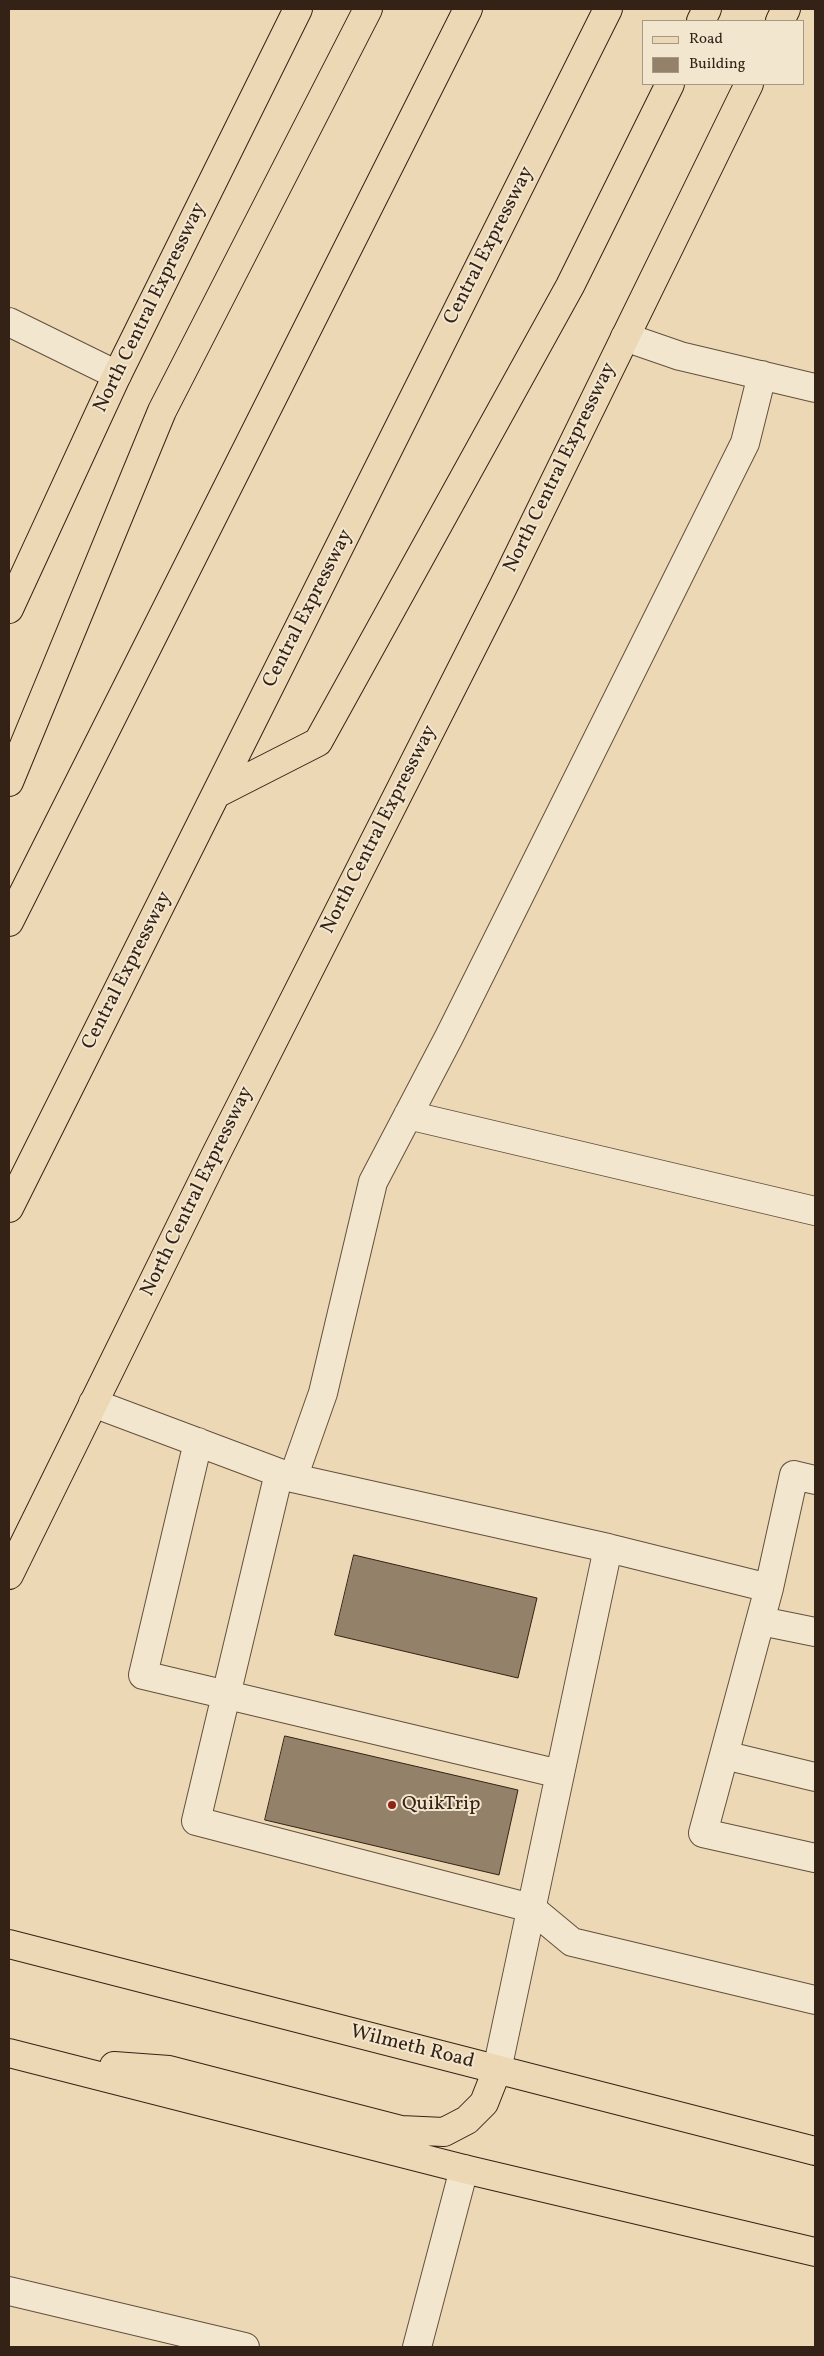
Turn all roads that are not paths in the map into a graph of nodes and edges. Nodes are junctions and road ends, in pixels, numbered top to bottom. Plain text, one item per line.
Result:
1 (298, 9) edge
2 (368, 9) edge
3 (468, 9) edge
4 (608, 9) edge
5 (670, 85) edge
6 (750, 85) edge
7 (9, 322) edge
8 (625, 337) junction
9 (117, 374) junction
10 (762, 375) junction
11 (815, 388) edge
12 (9, 609) edge
13 (9, 782) edge
14 (216, 794) junction
15 (9, 922) edge
16 (408, 1115) junction
17 (9, 1208) edge
18 (815, 1211) edge
19 (93, 1403) junction
20 (198, 1442) junction
21 (286, 1475) junction
22 (815, 1480) edge
23 (608, 1548) junction
24 (9, 1575) edge
25 (769, 1588) junction
26 (761, 1621) junction
27 (815, 1632) edge
28 (226, 1694) junction
29 (724, 1755) junction
30 (560, 1774) junction
31 (815, 1777) edge
32 (815, 1858) edge
33 (531, 1908) junction
34 (9, 1944) edge
35 (815, 2000) edge
36 (9, 2053) edge
37 (50, 2062) junction
38 (497, 2070) junction
39 (815, 2151) edge
40 (464, 2169) junction
41 (815, 2252) edge
42 (9, 2291) edge
43 (245, 2347) edge
44 (417, 2347) edge

1 - 9 main road, North Central Expressway
2 - 13 main road
3 - 15 main road
4 - 14 main road, Central Expressway
5 - 14 main road
6 - 8 main road, North Central Expressway
7 - 9 lane
8 - 10 lane
8 - 19 main road, North Central Expressway
9 - 12 main road, North Central Expressway
10 - 11 lane
10 - 16 lane
14 - 17 main road, Central Expressway
16 - 18 lane
16 - 21 lane
19 - 20 lane
19 - 24 main road, North Central Expressway
20 - 21 lane
20 - 28 lane
21 - 23 lane
21 - 28 lane
22 - 25 lane
23 - 25 lane
23 - 30 lane
25 - 26 lane
26 - 27 lane
26 - 29 lane
28 - 30 lane
28 - 33 lane
29 - 31 lane
29 - 32 lane
30 - 33 lane
33 - 35 lane
33 - 38 lane
34 - 38 main road, Wilmeth Road
36 - 37 main road
37 - 38 main road
37 - 40 main road
38 - 39 main road, Wilmeth Road
40 - 41 main road
40 - 44 lane
42 - 43 lane

